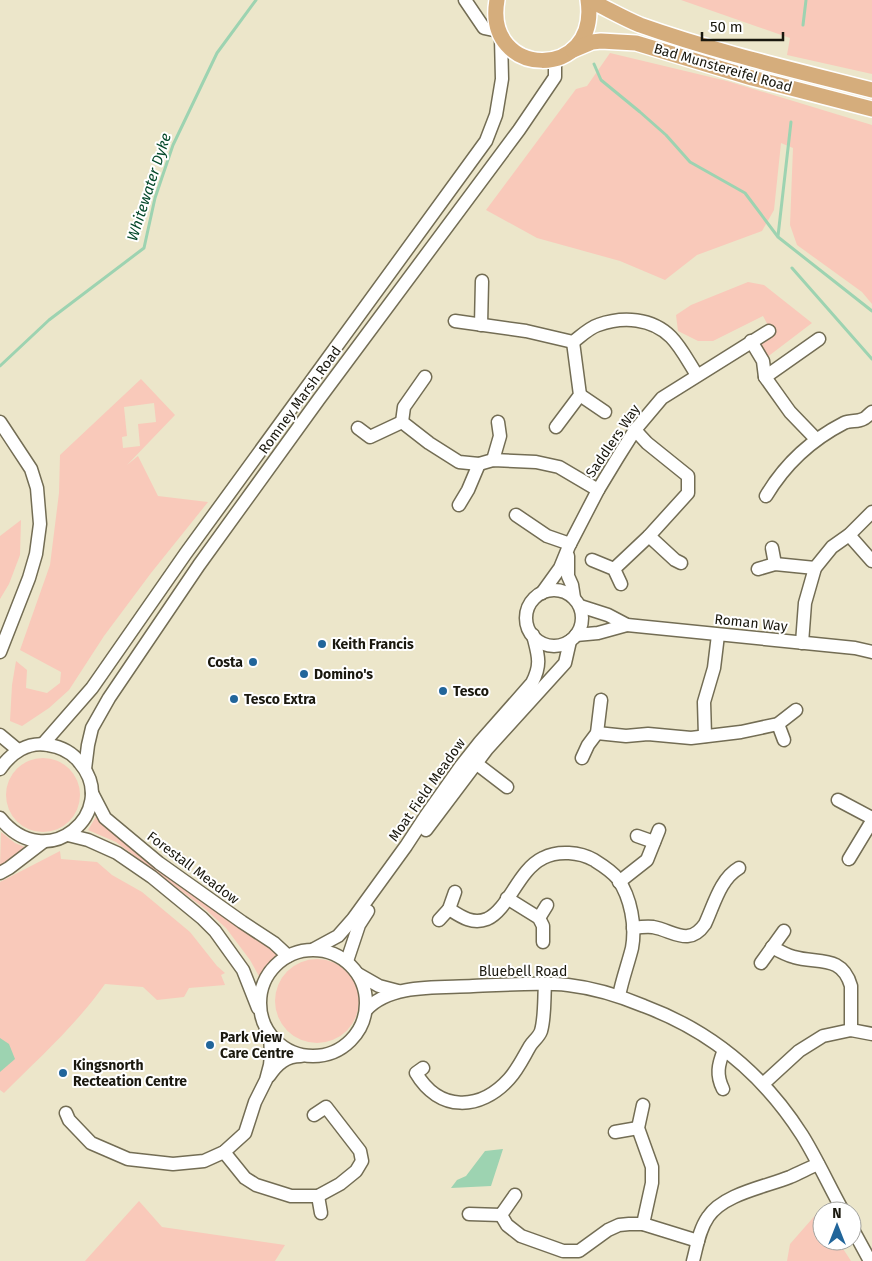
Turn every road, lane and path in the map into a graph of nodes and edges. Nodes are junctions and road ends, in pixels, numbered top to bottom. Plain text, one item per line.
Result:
1 (465, 0) edge
2 (496, 0) edge
3 (588, 0) edge
4 (500, 34) junction
5 (573, 50) junction
6 (555, 59) junction
7 (872, 90) edge
8 (872, 109) edge
9 (482, 281) dead end
10 (455, 321) dead end
11 (481, 325) junction
12 (769, 331) dead end
13 (819, 339) dead end
14 (752, 341) junction
15 (573, 342) junction
16 (698, 375) junction
17 (425, 377) dead end
18 (765, 377) junction
19 (580, 395) junction
20 (605, 412) dead end
21 (872, 412) edge
22 (0, 422) edge
23 (402, 422) junction
24 (498, 422) dead end
25 (556, 427) dead end
26 (358, 428) dead end
27 (634, 430) junction
28 (816, 439) junction
29 (493, 460) junction
30 (478, 464) junction
31 (598, 490) junction
32 (766, 496) dead end
33 (459, 505) dead end
34 (872, 512) edge
35 (516, 516) dead end
36 (849, 535) junction
37 (649, 536) junction
38 (569, 545) junction
39 (772, 548) dead end
40 (592, 560) dead end
41 (872, 562) edge
42 (681, 563) dead end
43 (775, 564) junction
44 (758, 568) dead end
45 (815, 568) junction
46 (614, 569) junction
47 (621, 584) dead end
48 (542, 593) junction
49 (577, 602) junction
50 (627, 625) junction
51 (718, 634) junction
52 (532, 635) junction
53 (573, 638) junction
54 (802, 643) junction
55 (0, 652) edge
56 (872, 652) edge
57 (601, 700) dead end
58 (796, 710) dead end
59 (778, 724) junction
60 (597, 733) junction
61 (0, 735) edge
62 (705, 736) junction
63 (784, 740) dead end
64 (43, 744) junction
65 (18, 750) junction
66 (582, 758) dead end
67 (477, 764) junction
68 (0, 769) edge
69 (85, 769) junction
70 (507, 787) dead end
71 (92, 793) junction
72 (838, 800) dead end
73 (0, 818) edge
74 (872, 819) edge
75 (68, 835) junction
76 (637, 836) dead end
77 (43, 842) junction
78 (849, 859) dead end
79 (739, 868) dead end
80 (0, 873) edge
81 (619, 882) junction
82 (455, 892) dead end
83 (507, 898) junction
84 (548, 906) dead end
85 (449, 909) junction
86 (539, 918) junction
87 (439, 920) dead end
88 (633, 928) junction
89 (784, 931) dead end
90 (543, 942) dead end
91 (772, 947) junction
92 (314, 949) junction
93 (288, 956) junction
94 (346, 961) junction
95 (761, 963) dead end
96 (358, 974) junction
97 (545, 984) junction
98 (398, 992) junction
99 (619, 996) junction
100 (366, 1010) junction
101 (261, 1015) junction
102 (851, 1030) junction
103 (872, 1034) edge
104 (270, 1035) junction
105 (724, 1050) junction
106 (305, 1056) junction
107 (423, 1068) dead end
108 (266, 1080) junction
109 (763, 1084) junction
110 (723, 1089) dead end
111 (643, 1105) dead end
112 (66, 1113) dead end
113 (314, 1115) dead end
114 (638, 1128) junction
115 (615, 1132) dead end
116 (224, 1152) junction
117 (818, 1164) junction
118 (515, 1195) dead end
119 (318, 1196) junction
120 (838, 1201) edge
121 (322, 1213) dead end
122 (469, 1214) dead end
123 (501, 1215) junction
124 (643, 1224) junction
125 (698, 1241) junction
126 (862, 1246) edge
127 (693, 1261) edge
128 (870, 1261) edge

1 - 4 street
2 - 4 main road
3 - 5 main road
3 - 7 main road, Bad Munstereifel Road
4 - 6 main road
4 - 64 street, Romney Marsh Road
5 - 6 main road, Bad Munstereifel Road
5 - 8 main road, Bad Munstereifel Road
6 - 69 street, Romney Marsh Road
9 - 11 street
10 - 11 street
11 - 15 street
12 - 14 street, Saddlers Way
13 - 18 street
14 - 16 street, Saddlers Way
14 - 18 street
15 - 16 street
15 - 19 street
16 - 27 street, Saddlers Way
17 - 23 street
18 - 28 street
19 - 20 street
19 - 25 street
21 - 28 street
22 - 55 street
23 - 26 street
23 - 30 street
24 - 29 street
27 - 31 street, Saddlers Way
27 - 37 street
28 - 32 street
29 - 30 street
29 - 31 street
30 - 33 street
31 - 38 street, Saddlers Way
34 - 36 street
35 - 38 street
36 - 41 street
36 - 45 street
37 - 42 street
37 - 46 street
38 - 48 street, Saddlers Way
38 - 49 street, Saddlers Way
39 - 43 street
40 - 46 street
43 - 44 street
43 - 45 street
45 - 54 street
46 - 47 street
48 - 49 street
48 - 52 street
49 - 50 street, Roman Way
49 - 53 street
50 - 51 street, Roman Way
50 - 53 street, Roman Way
51 - 54 street, Roman Way
51 - 62 street
52 - 53 street
52 - 92 street, Moat Field Meadow
53 - 67 street, Moat Field Meadow
54 - 56 street, Roman Way
57 - 60 street
58 - 59 street
59 - 62 street
59 - 63 street
60 - 62 street
60 - 66 street
61 - 65 street
64 - 65 street
64 - 69 street
65 - 68 street
67 - 70 street
67 - 94 street, Moat Field Meadow
69 - 71 street, Forestall Meadow
71 - 75 street
71 - 93 street, Forestall Meadow
72 - 74 street
73 - 77 street
74 - 78 street
75 - 77 street
75 - 101 street
76 - 81 street
77 - 80 street
79 - 88 street
81 - 83 street
81 - 88 street
82 - 85 street
83 - 85 street
83 - 86 street
84 - 86 street
85 - 87 street
86 - 90 street
88 - 99 street
89 - 91 street
91 - 95 street
91 - 102 street
92 - 93 street
92 - 94 street
93 - 101 street
94 - 96 street
96 - 98 street, Bluebell Road
96 - 100 street
97 - 98 street, Bluebell Road
97 - 99 street, Bluebell Road
97 - 107 street
98 - 100 street, Bluebell Road
99 - 105 street, Bluebell Road
100 - 106 street
101 - 104 street
102 - 103 street
102 - 109 street
104 - 106 street
104 - 108 street
105 - 109 street, Bluebell Road
105 - 110 street
106 - 108 street
108 - 116 street
109 - 117 street, Bluebell Road
111 - 114 street
112 - 116 street
113 - 119 street
114 - 115 street
114 - 124 street
116 - 119 street
117 - 120 street, Bluebell Road
117 - 125 street
118 - 123 street
119 - 121 street
122 - 123 street
123 - 124 street
124 - 125 street
125 - 127 street
126 - 128 street

